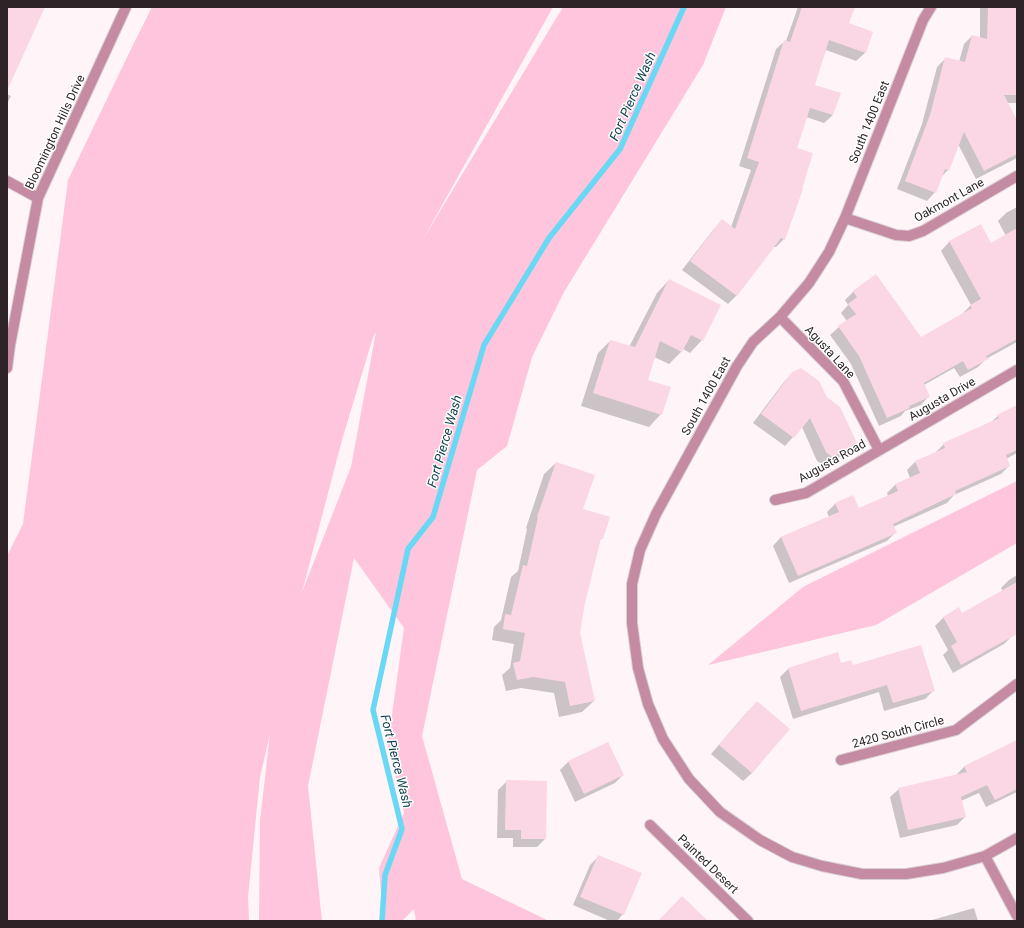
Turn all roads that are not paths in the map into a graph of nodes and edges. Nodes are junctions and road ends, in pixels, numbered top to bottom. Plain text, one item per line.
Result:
1 (126, 7) edge
2 (931, 7) edge
3 (1017, 176) edge
4 (7, 181) edge
5 (38, 198) junction
6 (844, 218) junction
7 (780, 317) junction
8 (7, 368) edge
9 (1017, 370) edge
10 (879, 450) junction
11 (774, 500) dead end
12 (1017, 684) edge
13 (841, 760) dead end
14 (650, 825) dead end
15 (1017, 838) edge
16 (985, 856) junction
17 (1017, 916) edge
18 (748, 921) edge

1 - 5 street, Bloomington Hills Drive
2 - 6 street, South 1400 East
3 - 6 street, Oakmont Lane
4 - 5 street
5 - 8 street, Bloomington Hills Drive
6 - 7 street, South 1400 East
7 - 10 street, Agusta Lane
7 - 16 street, South 1400 East
9 - 10 street, Augusta Drive
10 - 11 street, Augusta Road
12 - 13 street, 2420 South Circle
14 - 18 street, Painted Desert
15 - 16 street, South 1400 East
16 - 17 street

